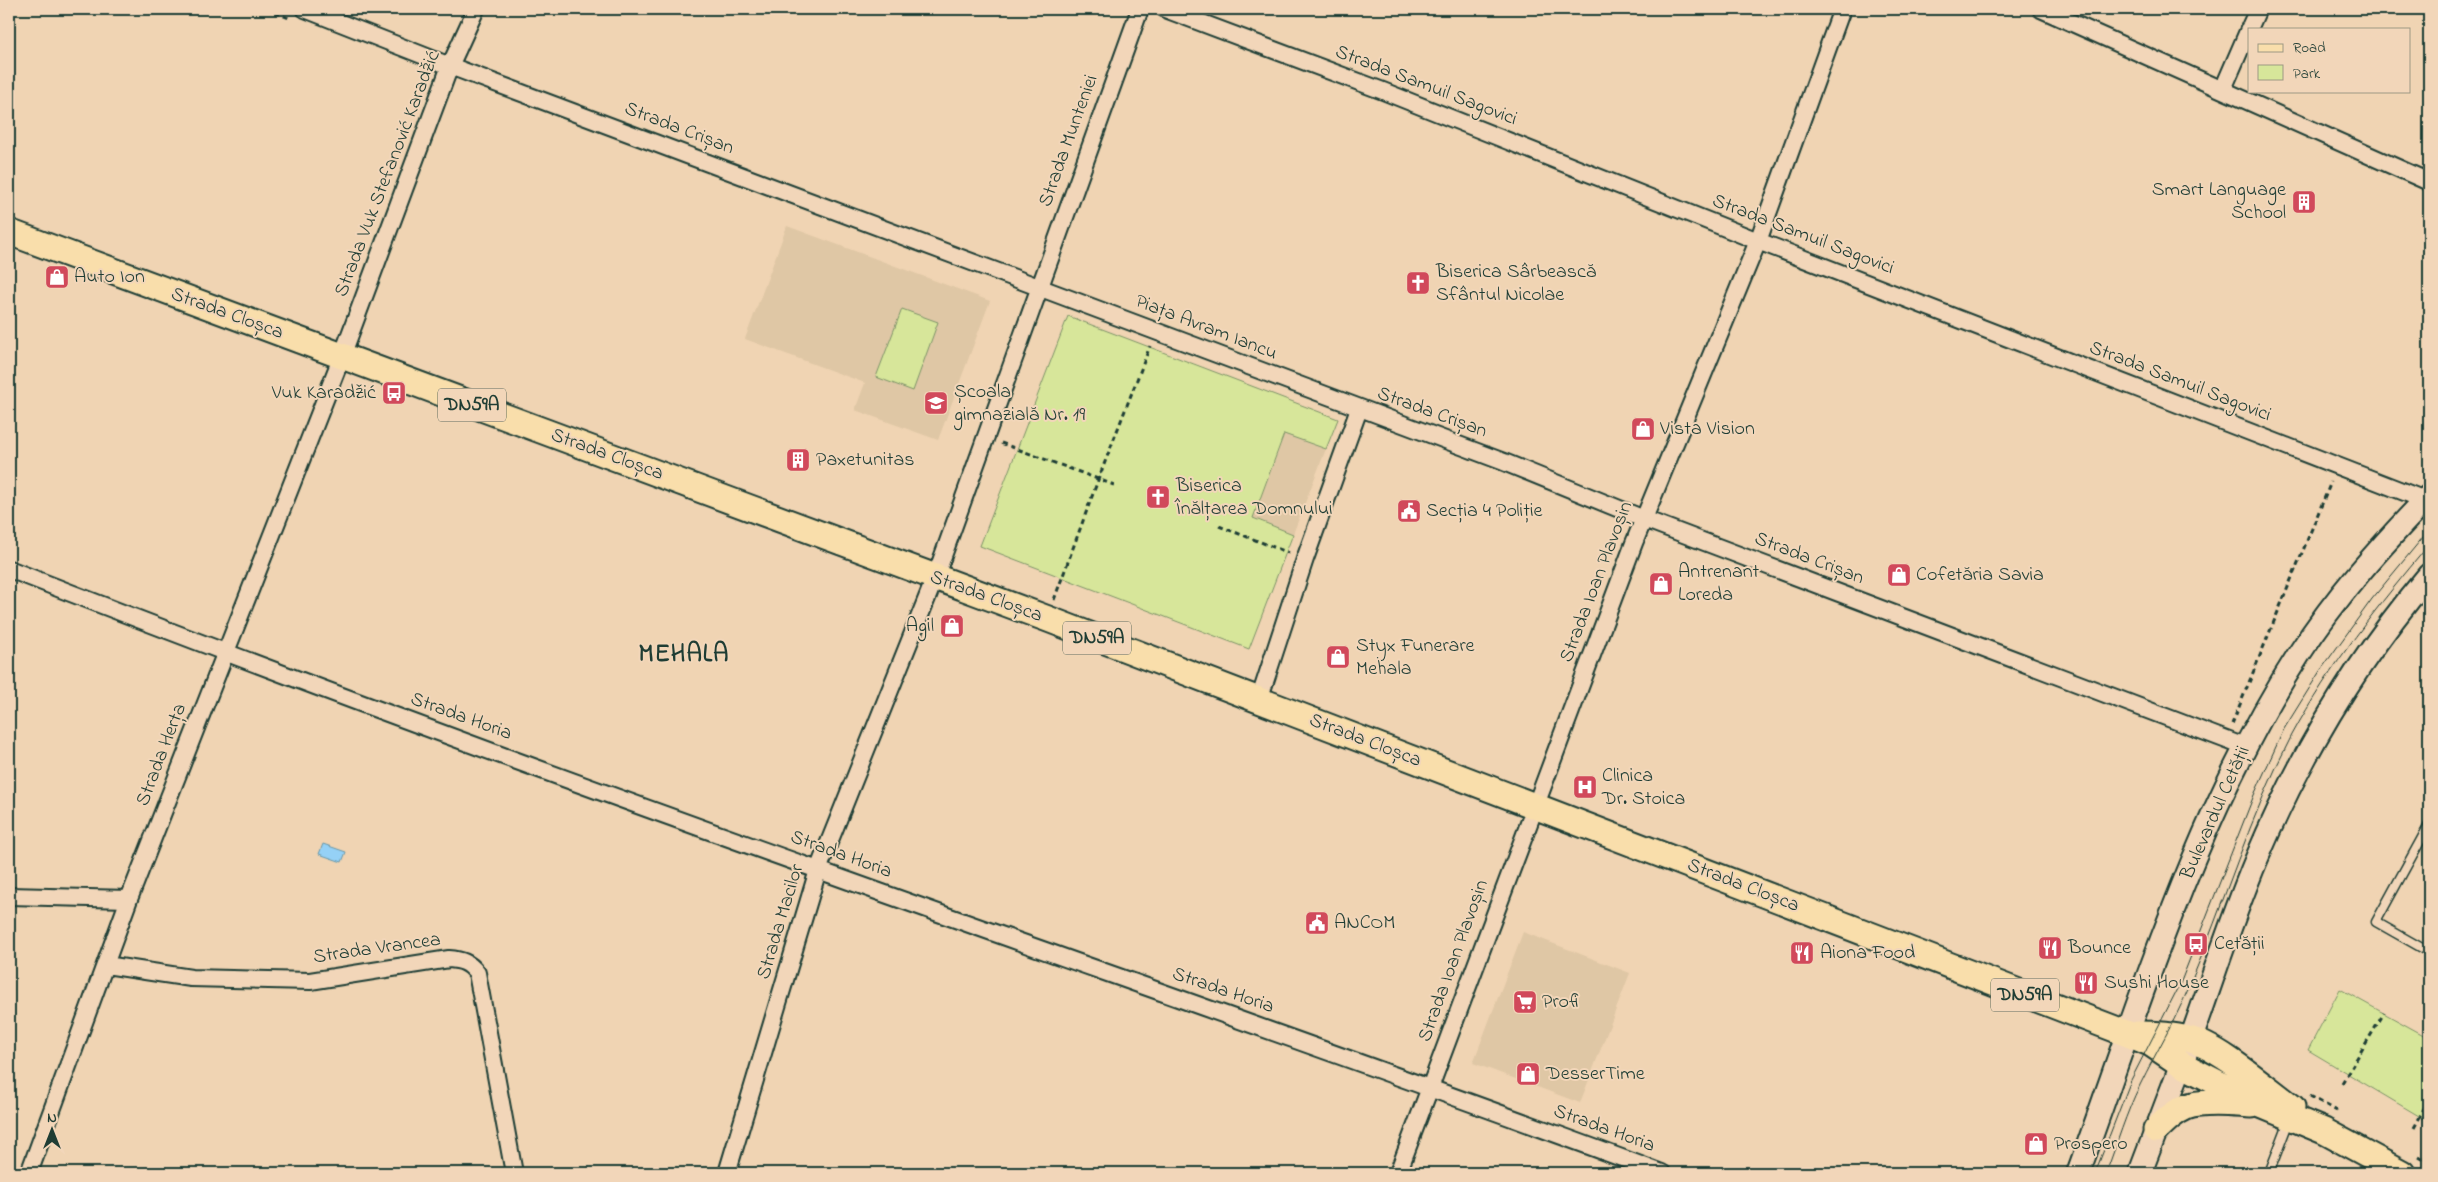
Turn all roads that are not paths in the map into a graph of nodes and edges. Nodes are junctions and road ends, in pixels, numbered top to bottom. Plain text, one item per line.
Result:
1 (306, 9) edge
2 (476, 9) edge
3 (1140, 9) edge
4 (1165, 9) edge
5 (1842, 9) edge
6 (2040, 9) edge
7 (2258, 9) edge
8 (2249, 28) edge
9 (2248, 31) edge
10 (450, 66) junction
11 (2223, 90) junction
12 (2429, 182) edge
13 (9, 232) edge
14 (1758, 241) junction
15 (1039, 287) junction
16 (342, 356) junction
17 (1359, 409) junction
18 (2427, 498) edge
19 (1644, 519) junction
20 (9, 569) edge
21 (2429, 575) edge
22 (935, 578) junction
23 (225, 653) junction
24 (1259, 700) junction
25 (2245, 747) junction
26 (1534, 807) junction
27 (2429, 825) edge
28 (818, 870) junction
29 (9, 896) edge
30 (129, 899) junction
31 (2429, 952) edge
32 (106, 965) junction
33 (2128, 1034) junction
34 (2190, 1040) junction
35 (2181, 1064) junction
36 (1430, 1087) junction
37 (2261, 1105) junction
38 (2291, 1117) junction
39 (2156, 1130) junction
40 (2324, 1131) junction
41 (2407, 1164) edge
42 (29, 1173) edge
43 (514, 1173) edge
44 (727, 1173) edge
45 (1398, 1173) edge
46 (1662, 1173) edge
47 (2078, 1173) edge
48 (2140, 1173) edge
49 (2270, 1173) edge

1 - 10 street, Strada Crișan
2 - 10 street, Strada Vuk Stefanović Karadžić
3 - 15 street, Strada Munteniei
4 - 14 street, Strada Samuil Sagovici
5 - 14 street, Strada Ioan Plavoșin
6 - 11 street
7 - 8 street
9 - 11 street
10 - 15 street, Strada Crișan
10 - 16 street, Strada Vuk Stefanović Karadžić
11 - 12 street
13 - 16 main road, Strada Cloșca / DN59A
14 - 18 street, Strada Samuil Sagovici
14 - 19 street, Strada Ioan Plavoșin
15 - 17 street, Piața Avram Iancu
15 - 22 street
16 - 22 main road, Strada Cloșca / DN59A
16 - 23 street, Strada Herța
17 - 19 street, Strada Crișan
17 - 24 street
18 - 25 main road, Bulevardul Cetății
19 - 25 street, Strada Crișan
19 - 26 street, Strada Ioan Plavoșin
20 - 23 street, Strada Horia
21 - 34 main road
22 - 24 main road, Strada Cloșca / DN59A
22 - 28 street, Strada Macilor
23 - 28 street, Strada Horia
23 - 30 street, Strada Herța
24 - 26 main road, Strada Cloșca / DN59A
25 - 33 main road, Bulevardul Cetății
26 - 33 main road, Strada Cloșca / DN59A
26 - 36 street, Strada Ioan Plavoșin
27 - 31 lane
28 - 36 street, Strada Horia
28 - 44 street, Strada Macilor
29 - 30 street
30 - 32 street, Strada Herța
32 - 42 street, Strada Herța
32 - 43 street, Strada Vrancea
33 - 34 main road, DN59A
33 - 35 main road, DN59A
33 - 47 main road, Bulevardul Cetății
34 - 35 main road
34 - 40 main road, DN59A
35 - 37 main road, DN59A
35 - 39 main road
36 - 45 street, Strada Ioan Plavoșin
36 - 46 street, Strada Horia
37 - 38 main road, DN59A
37 - 39 main road, DN59A
38 - 40 main road, DN59A
38 - 49 lane
39 - 48 main road
40 - 41 main road, DN59A

